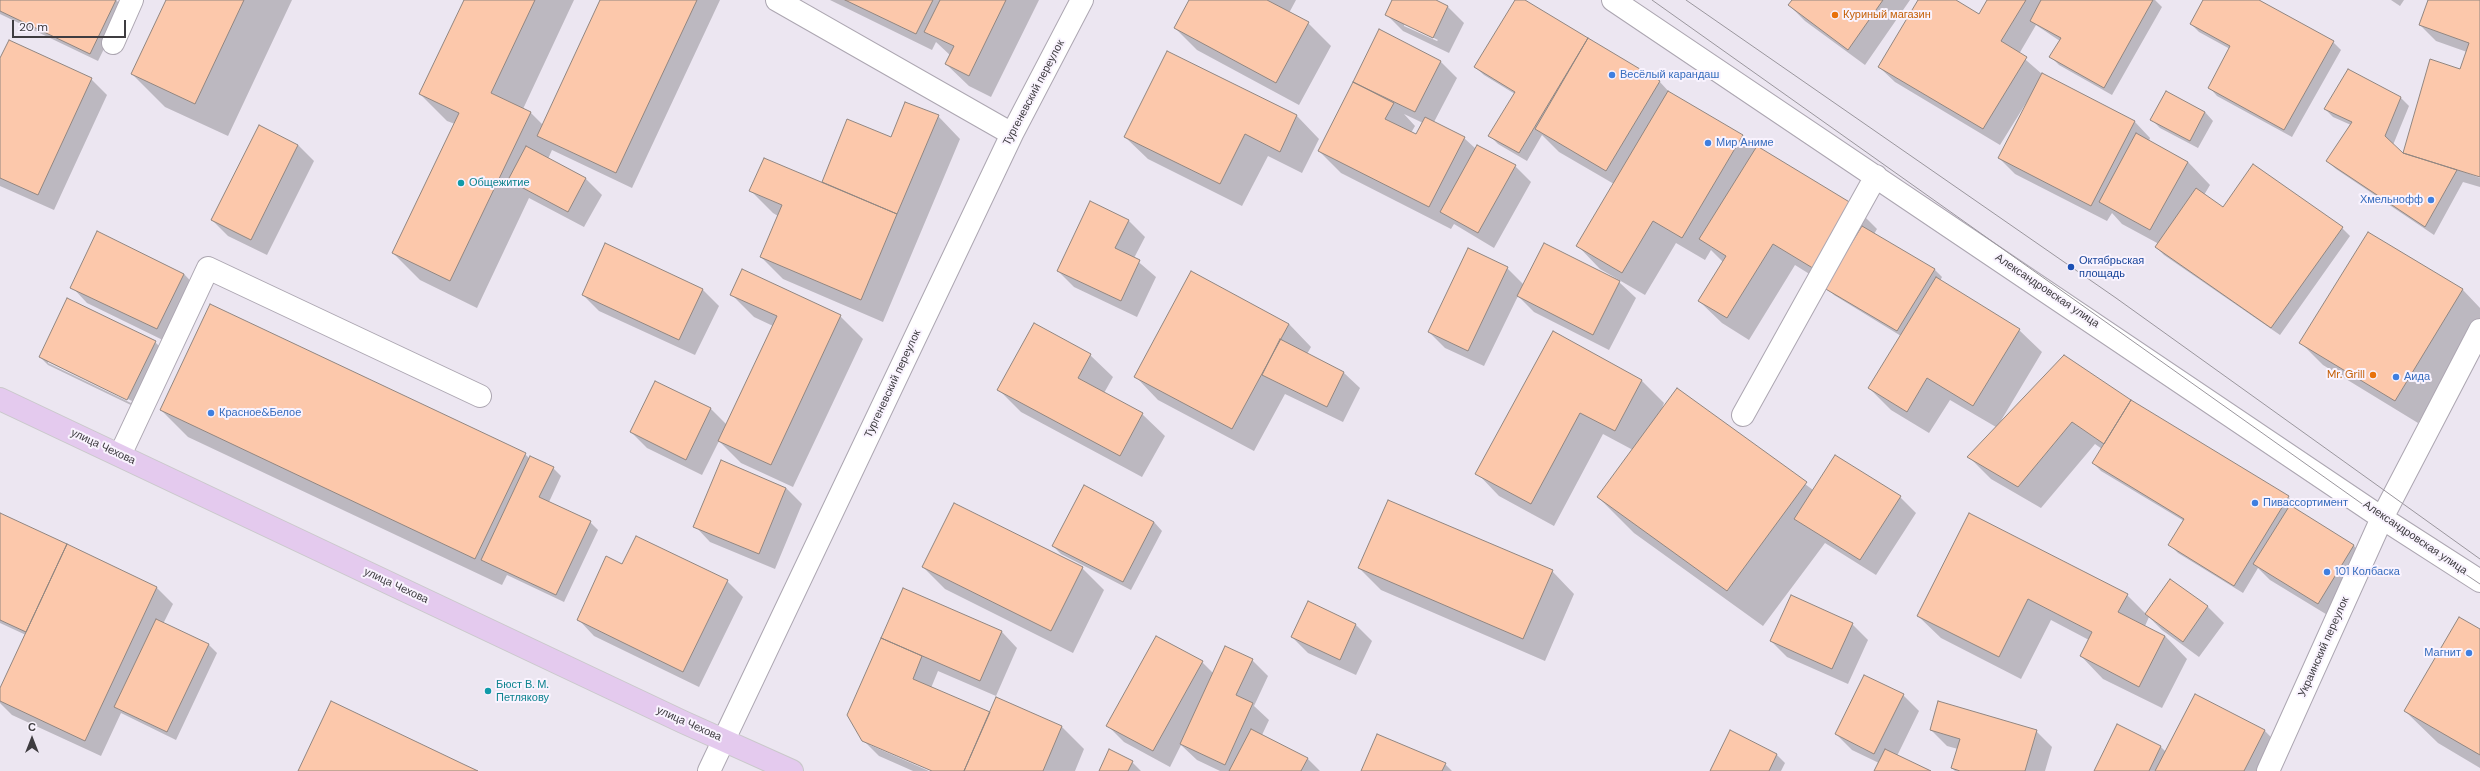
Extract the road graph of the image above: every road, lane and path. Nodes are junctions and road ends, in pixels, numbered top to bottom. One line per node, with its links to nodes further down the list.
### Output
1 (132, 0): 5 (street)
2 (777, 0): 6 (street)
3 (1082, 0): 6 (street, Тургеневский переулок)
4 (1614, 0): 7 (street, Александровская улица)
5 (113, 43)
6 (1012, 134): 15 (street, Тургеневский переулок)
7 (1876, 176): 11 (street); 13 (street, Александровская улица)
8 (2480, 330): 13 (street, Украинский переулок)
9 (480, 396): 12 (street)
10 (0, 399): 12 (main road, улица Чехова)
11 (1743, 415)
12 (120, 455): 15 (main road, улица Чехова)
13 (2382, 518): 14 (street, Александровская улица); 18 (street, Украинский переулок)
14 (2480, 581)
15 (724, 739): 16 (street, Тургеневский переулок); 17 (main road, улица Чехова)
16 (709, 771)
17 (792, 771)
18 (2268, 771)

